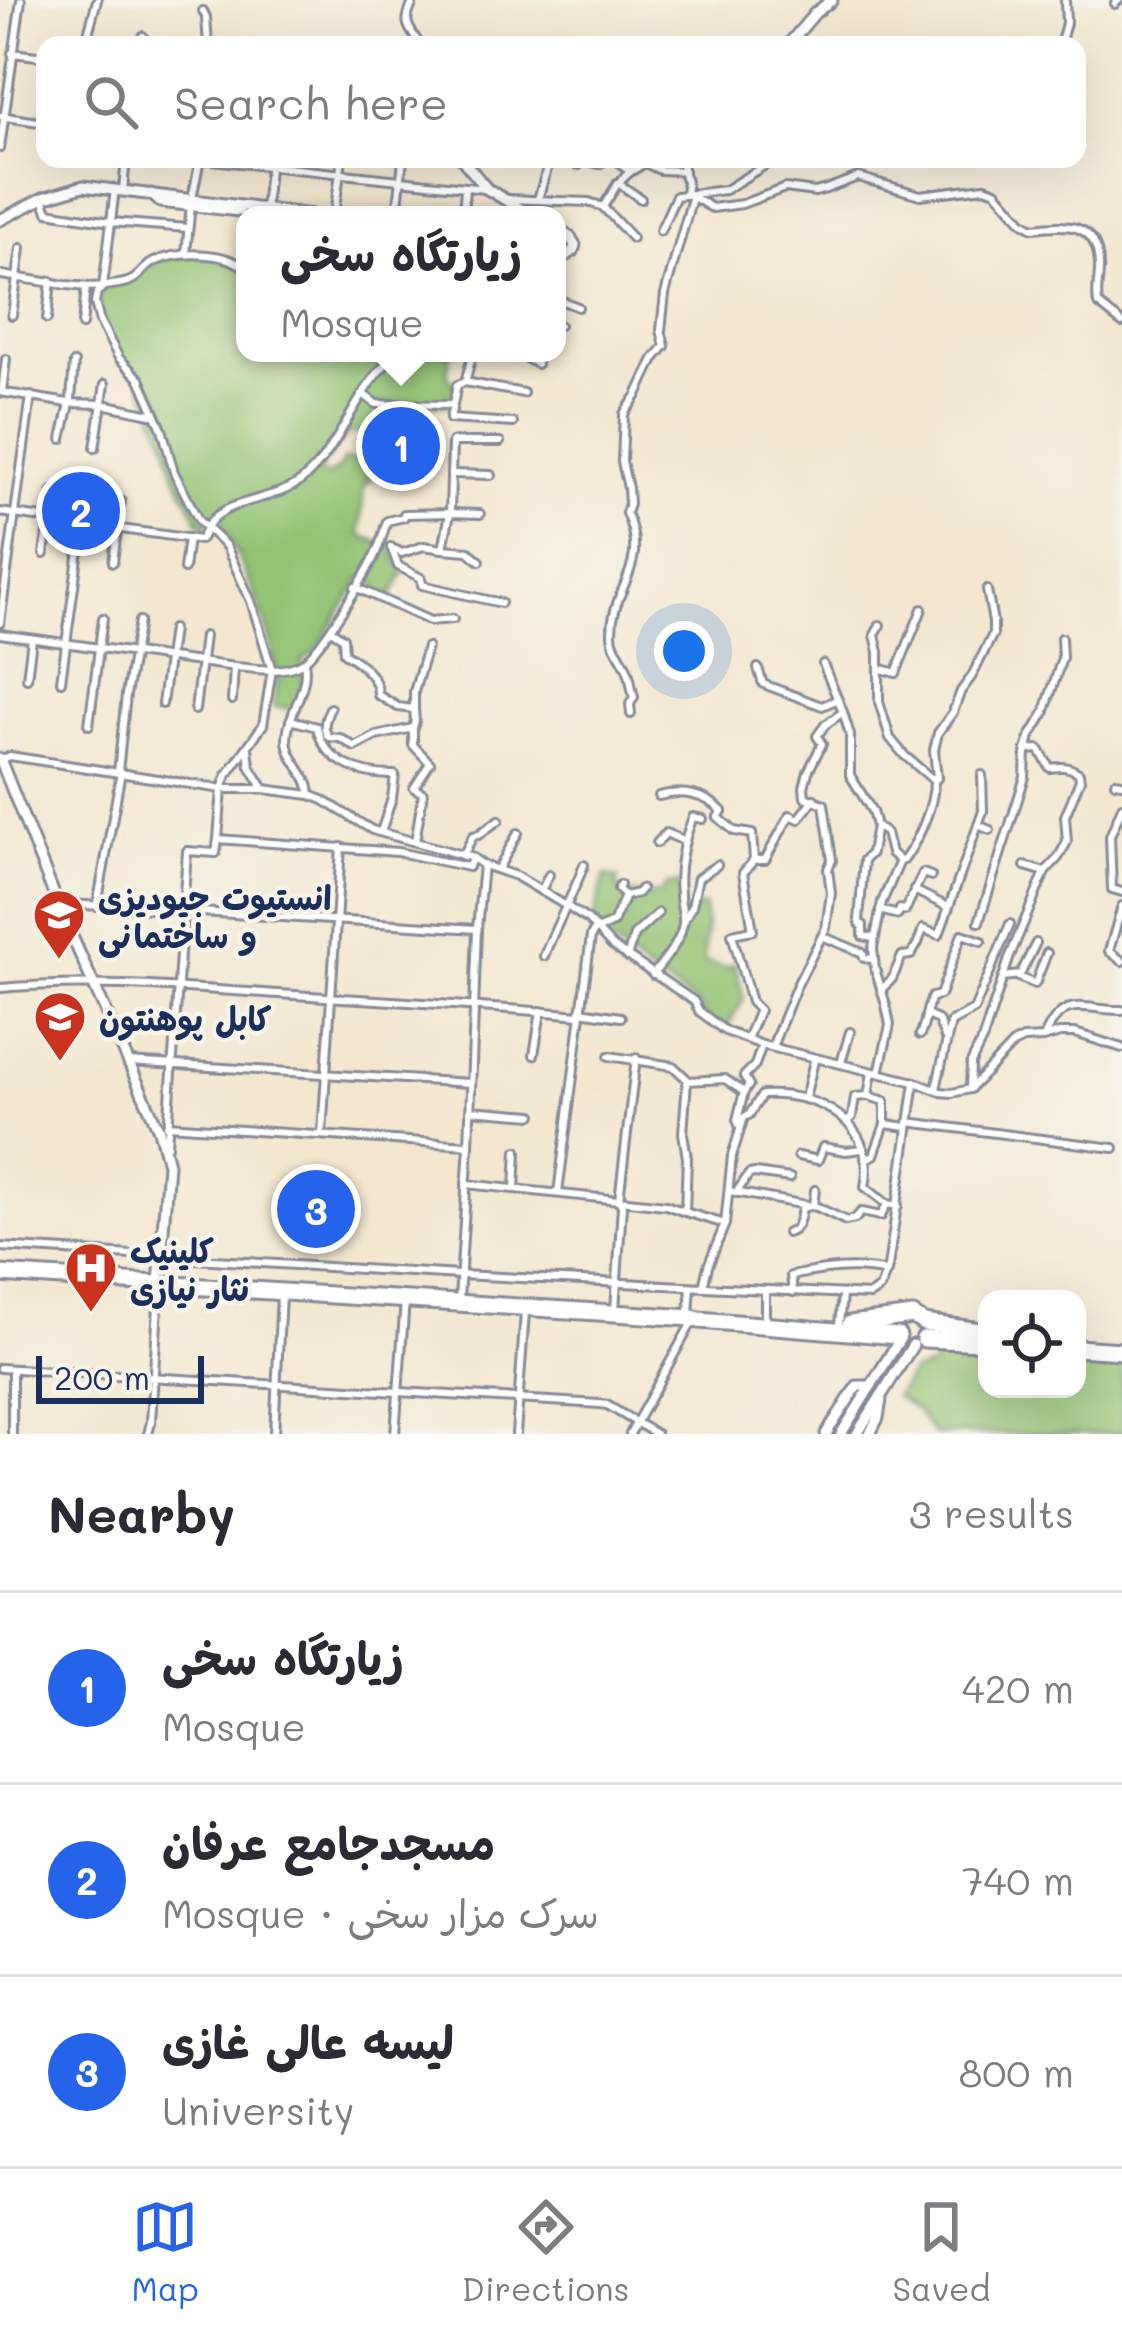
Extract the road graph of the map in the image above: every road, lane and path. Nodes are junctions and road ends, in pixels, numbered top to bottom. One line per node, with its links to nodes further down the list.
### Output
1 (21, 0): 12 (street)
2 (97, 0): 7 (street)
3 (414, 0): 9 (street)
4 (832, 0): 10 (street)
5 (1065, 0): 11 (street)
6 (203, 10): 8 (street)
7 (88, 36)
8 (207, 36)
9 (414, 36)
10 (795, 36)
11 (1062, 36)
12 (12, 53): 13 (street); 14 (street)
13 (36, 56)
14 (3, 116): 15 (street); 16 (street)
15 (36, 122)
16 (0, 148)
17 (124, 168): 37 (street)
18 (199, 168): 43 (street)
19 (270, 168): 44 (street)
20 (297, 168): 32 (street)
21 (341, 168): 32 (street)
22 (402, 168): 33 (street)
23 (470, 168): 36 (street)
24 (548, 168): 41 (street)
25 (626, 168): 31 (street)
26 (637, 168): 31 (street)
27 (656, 168): 30 (street)
28 (683, 168): 30 (street)
29 (760, 168): 38 (street)
30 (684, 171): 38 (street)
31 (630, 172): 34 (street)
32 (340, 176): 33 (street); 45 (street)
33 (400, 179): 35 (street); 46 (street)
34 (618, 184): 42 (street); 49 (street)
35 (465, 188): 36 (street); 47 (street)
36 (488, 189): 40 (street)
37 (119, 190): 39 (street); 43 (street); 52 (street)
38 (689, 196): 54 (street); 68 (street); 147 (street)
39 (43, 198): 51 (street); 52 (street)
40 (502, 199): 41 (street); 48 (street)
41 (538, 199): 49 (street)
42 (641, 199)
43 (192, 202): 50 (street); 53 (street)
44 (266, 206)
45 (335, 206)
46 (398, 206)
47 (464, 206)
48 (515, 206)
49 (603, 207): 55 (street)
50 (236, 209)
51 (0, 220)
52 (111, 222): 53 (street); 63 (street)
53 (188, 228): 57 (street)
54 (660, 231)
55 (632, 238)
56 (21, 248): 60 (street)
57 (186, 254): 58 (street); 63 (street)
58 (236, 264)
59 (0, 274): 60 (street)
60 (17, 277): 61 (street); 66 (street)
61 (51, 281): 62 (street); 67 (street)
62 (86, 287): 63 (street); 69 (street)
63 (103, 287): 85 (street)
64 (566, 303): 65 (street)
65 (578, 308)
66 (12, 315)
67 (47, 319)
68 (1122, 323)
69 (82, 325)
70 (6, 359): 78 (street)
71 (389, 362): 80 (street)
72 (471, 362): 76 (street)
73 (534, 362): 75 (street)
74 (74, 364): 82 (street)
75 (538, 364)
76 (465, 382): 79 (street); 84 (street)
77 (105, 384): 83 (street)
78 (1, 393): 81 (street)
79 (523, 393)
80 (362, 394): 84 (street); 101 (street)
81 (32, 397): 82 (street); 97 (street)
82 (68, 403): 83 (street); 87 (street)
83 (102, 404): 85 (street); 89 (street)
84 (452, 404): 86 (street)
85 (157, 415): 101 (street)
86 (513, 424)
87 (62, 439)
88 (500, 442): 90 (street)
89 (95, 448)
90 (451, 474): 91 (street); 96 (street)
91 (491, 475)
92 (53, 490): 99 (street)
93 (87, 491): 100 (street)
94 (121, 501): 102 (street)
95 (0, 512): 97 (street)
96 (449, 513): 98 (street); 104 (street); 106 (street)
97 (17, 514): 99 (street); 118 (street)
98 (480, 514)
99 (49, 519): 100 (street); 107 (street)
100 (82, 524): 102 (street); 126 (street)
101 (206, 527): 103 (street); 137 (street)
102 (119, 529): 103 (street); 109 (street)
103 (188, 538): 110 (street)
104 (380, 544): 105 (street); 111 (street)
105 (391, 548): 106 (street); 113 (street)
106 (443, 549): 108 (street)
107 (44, 554)
108 (480, 561)
109 (113, 562)
110 (184, 569)
111 (355, 587): 116 (street); 121 (street)
112 (987, 590): 156 (street)
113 (501, 603)
114 (922, 610): 136 (street)
115 (103, 618): 128 (street)
116 (453, 619)
117 (139, 621): 129 (street)
118 (0, 623)
119 (880, 625): 136 (street)
120 (172, 629): 130 (street)
121 (331, 629): 132 (street); 144 (street)
122 (0, 634): 125 (street)
123 (204, 636): 131 (street)
124 (1061, 638): 152 (street)
125 (32, 639): 126 (street); 138 (street)
126 (67, 644): 128 (street); 139 (street)
127 (427, 647): 144 (street)
128 (99, 648): 129 (street); 149 (street)
129 (134, 652): 130 (street); 154 (street)
130 (167, 657): 131 (street); 142 (street)
131 (201, 662): 134 (street); 145 (street)
132 (304, 662): 137 (street); 148 (street)
133 (823, 664): 141 (street)
134 (235, 667): 137 (street); 140 (street)
135 (758, 668): 141 (street)
136 (878, 668): 156 (street)
137 (272, 670): 151 (street)
138 (28, 679)
139 (62, 681)
140 (232, 700)
141 (836, 700): 146 (street)
142 (162, 704)
143 (330, 708): 150 (street)
144 (414, 709): 150 (street)
145 (195, 710)
146 (843, 712): 161 (street); 166 (street)
147 (631, 713)
148 (290, 720): 159 (street); 168 (street)
149 (89, 725)
150 (412, 728): 172 (street)
151 (248, 744): 157 (street); 158 (street)
152 (1026, 750): 184 (street); 203 (street)
153 (0, 759): 154 (street); 198 (street)
154 (120, 772): 157 (street); 193 (street)
155 (982, 775): 165 (street)
156 (937, 778): 178 (street)
157 (223, 789): 158 (street); 170 (street)
158 (264, 789): 159 (street)
159 (310, 795): 168 (street)
160 (659, 796): 177 (street)
161 (814, 799): 177 (street); 207 (street)
162 (1122, 807): 191 (street)
163 (703, 819): 171 (street)
164 (499, 820): 175 (street)
165 (979, 825): 167 (street); 196 (street)
166 (876, 826): 178 (street); 208 (street)
167 (990, 830)
168 (381, 832): 172 (street)
169 (518, 833): 183 (street)
170 (218, 839): 174 (street); 199 (street)
171 (684, 841): 173 (street); 201 (street)
172 (415, 842): 175 (street)
173 (657, 843)
174 (341, 847): 176 (street); 202 (street)
175 (463, 856): 176 (street)
176 (473, 858): 179 (street)
177 (754, 860): 233 (street)
178 (900, 861): 197 (street)
179 (483, 865): 183 (street); 205 (street)
180 (717, 865): 201 (street)
181 (584, 866): 195 (street)
182 (1025, 866): 184 (street)
183 (498, 869): 190 (street)
184 (1046, 872): 217 (street)
185 (549, 875): 190 (street)
186 (931, 876): 189 (street)
187 (620, 885): 192 (street)
188 (641, 889): 192 (street)
189 (914, 890): 196 (street); 197 (street)
190 (542, 891): 195 (street)
191 (1122, 892)
192 (625, 896): 206 (street)
193 (97, 906): 198 (street); 199 (street)
194 (1122, 906): 215 (street)
195 (568, 907): 206 (street); 212 (street)
196 (948, 907): 222 (street)
197 (880, 910): 208 (street)
198 (61, 912): 219 (street)
199 (183, 913): 202 (street); 220 (street)
200 (658, 914): 213 (street)
201 (684, 920): 216 (street)
202 (335, 922): 205 (street); 223 (street)
203 (979, 922)
204 (1010, 924): 234 (street)
205 (477, 929): 224 (street)
206 (596, 930): 213 (street); 227 (street)
207 (824, 937): 214 (street); 235 (street)
208 (875, 938): 214 (street)
209 (982, 941): 228 (street)
210 (1036, 943): 218 (street)
211 (1047, 953): 218 (street)
212 (544, 956)
213 (627, 957): 216 (street)
214 (873, 958): 222 (street)
215 (1122, 961)
216 (653, 974): 233 (street)
217 (1003, 976): 218 (street); 250 (street)
218 (1018, 977)
219 (93, 986): 220 (street); 221 (street); 241 (street)
220 (178, 987): 223 (street); 242 (street)
221 (0, 988)
222 (881, 990): 245 (street)
223 (331, 998): 224 (street); 244 (street)
224 (474, 1005): 226 (street); 248 (street)
225 (1122, 1010): 232 (street)
226 (541, 1011): 227 (street); 237 (street)
227 (579, 1013): 229 (street); 274 (street)
228 (926, 1015): 231 (street); 234 (street)
229 (622, 1017)
230 (850, 1032): 243 (street)
231 (920, 1034)
232 (1043, 1038): 236 (street); 250 (street)
233 (747, 1039): 235 (street)
234 (946, 1041): 249 (street)
235 (767, 1046): 240 (street); 251 (street)
236 (1122, 1048)
237 (534, 1055)
238 (609, 1056): 239 (street)
239 (636, 1058): 246 (street); 276 (street)
240 (815, 1059): 243 (street); 253 (street)
241 (128, 1062): 242 (street); 256 (street)
242 (172, 1063): 244 (street); 260 (street)
243 (841, 1064): 245 (street)
244 (325, 1073): 248 (street); 262 (street)
245 (876, 1073): 247 (street); 252 (street)
246 (688, 1080): 251 (street); 280 (street)
247 (915, 1082): 249 (street); 259 (street)
248 (470, 1083): 254 (street)
249 (936, 1089): 250 (street)
250 (970, 1089)
251 (744, 1093): 261 (street)
252 (868, 1096): 257 (street); 258 (street)
253 (806, 1098): 257 (street); 261 (street)
254 (470, 1110): 255 (street); 263 (street)
255 (533, 1115)
256 (154, 1118): 260 (street); 267 (street)
257 (847, 1122): 265 (street)
258 (885, 1124): 259 (street); 269 (street)
259 (907, 1125): 264 (street); 278 (street)
260 (168, 1126): 262 (street); 267 (street)
261 (740, 1127): 275 (street)
262 (322, 1134): 263 (street)
263 (470, 1145): 271 (street)
264 (1114, 1148)
265 (863, 1149): 268 (street); 269 (street)
266 (517, 1150): 272 (street)
267 (166, 1156): 284 (street)
268 (798, 1156)
269 (865, 1160): 277 (street)
270 (790, 1178): 275 (street)
271 (466, 1184): 272 (street); 287 (street)
272 (515, 1188): 274 (street)
273 (815, 1190): 279 (street)
274 (558, 1192): 276 (street)
275 (732, 1192): 279 (street); 281 (street)
276 (619, 1200): 280 (street); 288 (street)
277 (887, 1204): 278 (street); 279 (street)
278 (898, 1206): 285 (street)
279 (806, 1207): 282 (street)
280 (685, 1212): 281 (street)
281 (725, 1224): 291 (street)
282 (787, 1233)
283 (0, 1247): 284 (street)
284 (161, 1257): 287 (street); 289 (street)
285 (886, 1272): 294 (street); 295 (street)
286 (0, 1274): 289 (highway)
287 (460, 1275): 288 (street); 297 (street)
288 (617, 1282): 290 (street); 299 (street)
289 (159, 1284): 292 (highway); 310 (street)
290 (691, 1287): 291 (street); 300 (street)
291 (704, 1287): 293 (street)
292 (281, 1291): 296 (highway); 311 (street)
293 (765, 1291): 294 (street); 301 (street)
294 (793, 1292): 295 (street)
295 (842, 1296): 302 (street)
296 (405, 1298): 297 (highway); 313 (street)
297 (458, 1304): 298 (highway)
298 (526, 1309): 299 (highway); 315 (street)
299 (615, 1314): 300 (highway)
300 (695, 1318): 301 (highway); 304 (highway); 316 (street)
301 (765, 1319): 302 (highway)
302 (839, 1324): 304 (highway)
303 (978, 1332): 304 (highway)
304 (912, 1336): 305 (highway); 312 (street); 314 (street)
305 (978, 1341)
306 (1086, 1344): 307 (highway)
307 (1122, 1346)
308 (0, 1368): 309 (street)
309 (12, 1369): 310 (street); 317 (street)
310 (153, 1377): 311 (street); 318 (street)
311 (276, 1385): 313 (street); 319 (street)
312 (871, 1386): 324 (street); 325 (street)
313 (398, 1394): 315 (street); 320 (street)
314 (881, 1395): 326 (street); 327 (street)
315 (518, 1401): 316 (street); 321 (street)
316 (637, 1422): 322 (street); 323 (street)
317 (13, 1434)
318 (148, 1434)
319 (274, 1434)
320 (395, 1434)
321 (516, 1434)
322 (630, 1434)
323 (656, 1434)
324 (826, 1434)
325 (841, 1434)
326 (857, 1434)
327 (870, 1434)

